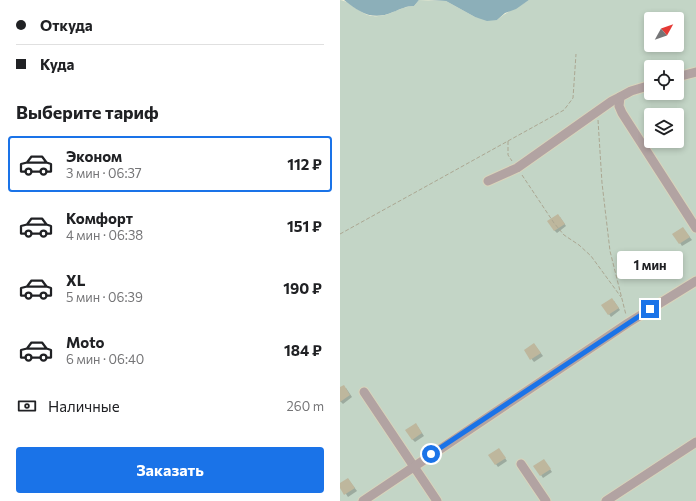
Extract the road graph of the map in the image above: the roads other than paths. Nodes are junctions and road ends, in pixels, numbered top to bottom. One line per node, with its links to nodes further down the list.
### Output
1 (696, 72): 2 (lane)
2 (684, 75)
3 (644, 87): 4 (lane)
4 (620, 97): 5 (lane); 6 (lane)
5 (488, 181)
6 (696, 228)
7 (696, 281): 11 (lane)
8 (364, 392): 11 (lane)
9 (696, 442): 15 (lane)
10 (521, 464): 14 (lane)
11 (414, 466): 12 (lane); 13 (lane)
12 (363, 501)
13 (437, 501)
14 (546, 501)
15 (606, 501)

